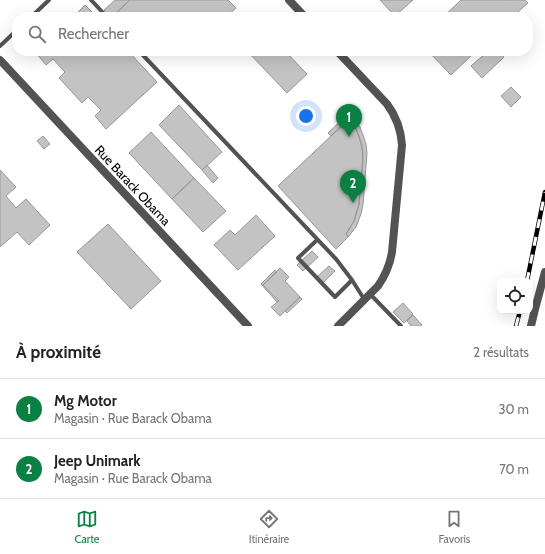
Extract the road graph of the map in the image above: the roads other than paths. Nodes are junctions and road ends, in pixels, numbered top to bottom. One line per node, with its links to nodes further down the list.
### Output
1 (49, 0): 4 (lane)
2 (91, 0): 5 (lane)
3 (289, 0): 6 (street)
4 (36, 12)
5 (102, 12)
6 (300, 12)
7 (12, 35): 8 (lane)
8 (0, 46)
9 (144, 56): 12 (lane)
10 (342, 56): 15 (street)
11 (0, 60): 16 (street, Rue Barack Obama)
12 (317, 240): 14 (lane); 14 (lane)
13 (545, 272): 19 (street)
14 (352, 280): 15 (lane)
15 (368, 297): 17 (street); 18 (lane)
16 (248, 326)
17 (338, 326)
18 (401, 326)
19 (531, 326)

